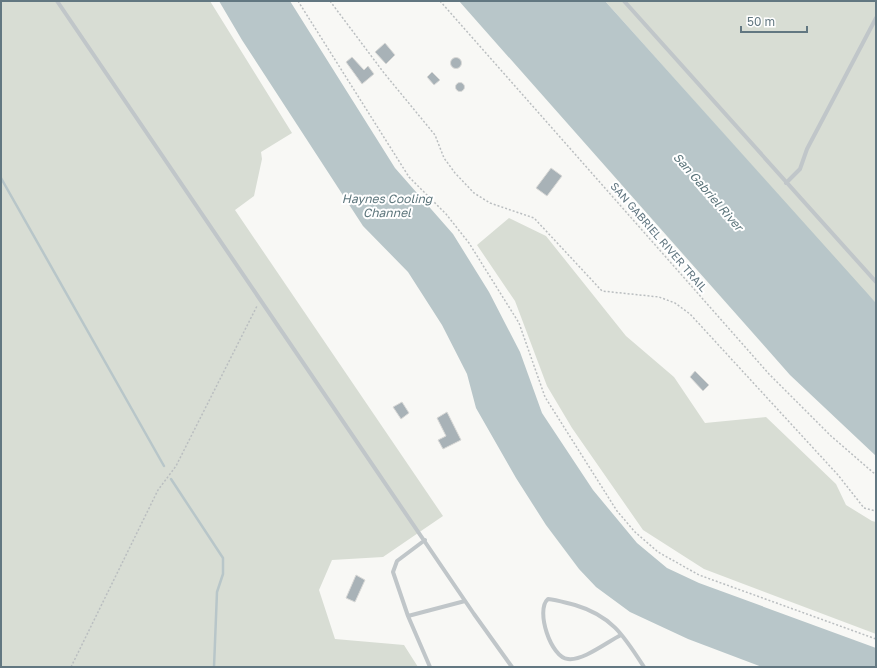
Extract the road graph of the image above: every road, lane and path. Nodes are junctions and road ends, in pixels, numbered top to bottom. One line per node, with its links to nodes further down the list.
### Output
1 (57, 1): 9 (lane)
2 (298, 1): 16 (path)
3 (330, 1): 11 (path)
4 (440, 1): 10 (path, SAN GABRIEL RIVER TRAIL)
5 (624, 1): 7 (lane)
6 (876, 18): 7 (lane)
7 (786, 183): 8 (lane)
8 (876, 282)
9 (261, 299): 12 (lane); 17 (path)
10 (876, 475)
11 (876, 511)
12 (425, 540): 13 (lane); 14 (lane)
13 (465, 601): 14 (lane); 19 (lane)
14 (408, 616): 18 (lane)
15 (621, 634): 15 (lane); 20 (lane)
16 (876, 639)
17 (71, 667)
18 (430, 667)
19 (512, 667)
20 (644, 667)

